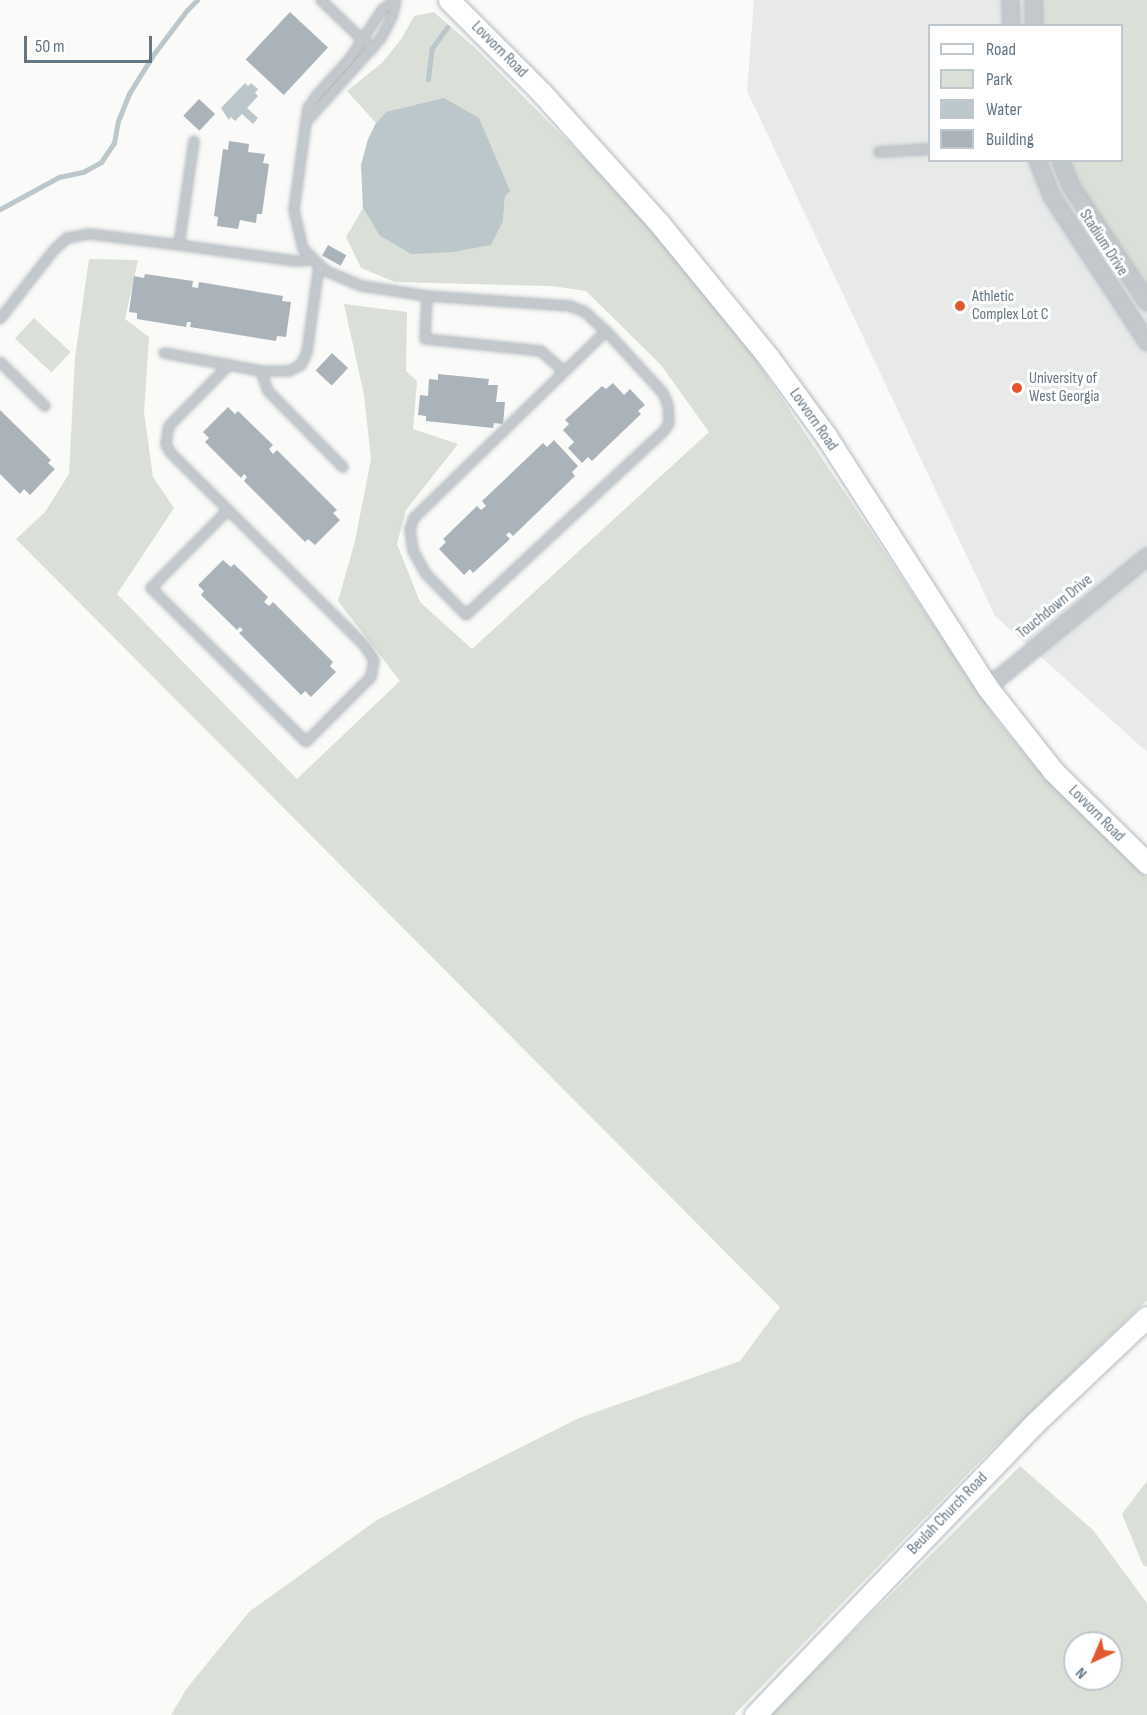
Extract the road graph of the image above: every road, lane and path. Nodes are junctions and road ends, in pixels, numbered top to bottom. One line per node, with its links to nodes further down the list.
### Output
1 (321, 0): 8 (lane)
2 (396, 0): 8 (lane); 9 (lane)
3 (449, 0): 32 (street, Lovvorn Road)
4 (1010, 0): 6 (street)
5 (1033, 0): 7 (street)
6 (1011, 24)
7 (1033, 24)
8 (362, 39): 9 (lane); 10 (lane)
9 (372, 49): 10 (lane)
10 (306, 123): 17 (lane)
11 (194, 141): 16 (lane)
12 (928, 149): 13 (lane)
13 (879, 152)
14 (1037, 162): 22 (street, Stadium Drive)
15 (1061, 162): 19 (street, Stadium Drive)
16 (179, 245): 17 (lane); 20 (lane)
17 (316, 263): 18 (lane); 26 (lane)
18 (427, 296): 21 (lane); 27 (lane)
19 (1147, 302)
20 (0, 319)
21 (606, 331): 27 (lane); 27 (lane)
22 (1147, 342)
23 (164, 352): 25 (lane)
24 (0, 362): 28 (lane)
25 (229, 365): 26 (lane); 30 (lane)
26 (261, 371): 29 (lane)
27 (563, 371)
28 (45, 406)
29 (343, 467)
30 (228, 510): 30 (lane)
31 (1147, 555): 32 (street, Touchdown Drive)
32 (987, 687): 33 (street, Lovvorn Road)
33 (1147, 863)
34 (1147, 1317): 35 (street, Beulah Church Road)
35 (755, 1715)

